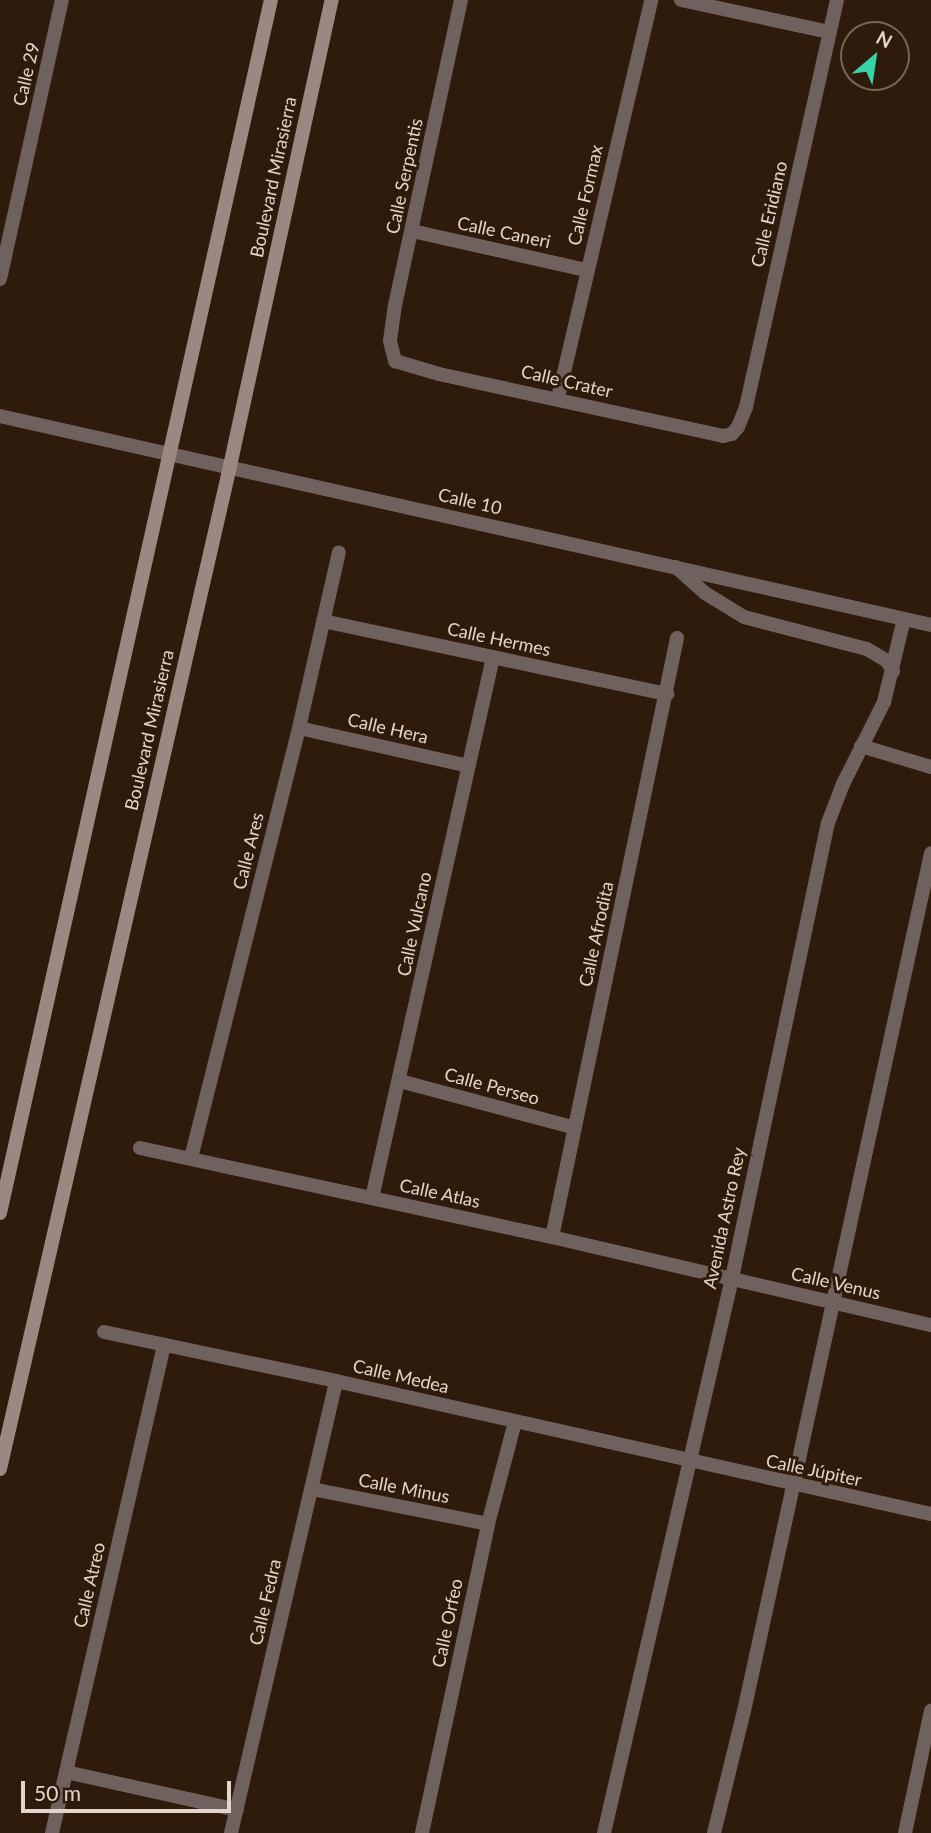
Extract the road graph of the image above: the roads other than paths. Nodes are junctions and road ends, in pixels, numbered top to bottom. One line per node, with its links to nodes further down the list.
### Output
1 (62, 0): 11 (street, Calle 29)
2 (271, 0): 16 (main road)
3 (332, 0): 17 (main road, Boulevard Mirasierra)
4 (461, 0): 9 (street, Calle Serpentis)
5 (651, 0): 10 (street, Calle Formax)
6 (681, 0): 8 (street)
7 (836, 0): 8 (street, Calle Eridiano)
8 (829, 32): 15 (street, Calle Eridiano)
9 (412, 231): 10 (street, Calle Caneri); 12 (street, Calle Serpentis)
10 (587, 270): 13 (street, Calle Formax)
11 (0, 279)
12 (395, 361): 13 (street, Calle Crater)
13 (558, 398): 15 (street, Calle Crater)
14 (0, 416): 16 (street, Calle 10)
15 (732, 434)
16 (170, 453): 17 (street, Calle 10); 37 (main road)
17 (230, 466): 19 (street, Calle 10); 47 (main road, Boulevard Mirasierra)
18 (339, 552): 21 (street, Calle Ares)
19 (675, 566): 20 (street, Calle 10); 25 (street)
20 (904, 618): 22 (street, Calle 10); 25 (street, Avenida Astro Rey)
21 (323, 621): 24 (street, Calle Hermes); 27 (street, Calle Ares)
22 (931, 625)
23 (677, 638): 26 (street, Calle Afrodita)
24 (493, 657): 26 (street, Calle Hermes); 29 (street, Calle Vulcano)
25 (894, 671): 28 (street, Avenida Astro Rey)
26 (667, 694): 33 (street, Calle Afrodita)
27 (299, 728): 29 (street, Calle Hera); 35 (street, Calle Ares)
28 (861, 746): 30 (street); 39 (street, Avenida Astro Rey)
29 (468, 766): 32 (street, Calle Vulcano)
30 (931, 767)
31 (931, 853): 40 (street)
32 (400, 1082): 33 (street, Calle Perseo); 36 (street, Calle Vulcano)
33 (575, 1128): 38 (street, Calle Afrodita)
34 (140, 1148): 35 (street, Calle Atlas)
35 (191, 1158): 36 (street, Calle Atlas)
36 (372, 1198): 38 (street, Calle Atlas)
37 (0, 1212)
38 (552, 1237): 39 (street, Calle Atlas)
39 (732, 1278): 40 (street, Calle Venus); 46 (street, Avenida Astro Rey)
40 (834, 1303): 41 (street, Calle Venus); 48 (street)
41 (931, 1325)
42 (104, 1332): 43 (street, Calle Medea)
43 (164, 1345): 44 (street, Calle Medea); 53 (street, Calle Atreo)
44 (336, 1381): 45 (street, Calle Medea); 49 (street, Calle Fedra)
45 (515, 1422): 46 (street, Calle Medea); 51 (street, Calle Orfeo)
46 (689, 1462): 48 (street, Calle Júpiter); 58 (street, Avenida Astro Rey)
47 (0, 1469)
48 (793, 1485): 50 (street, Calle Júpiter); 59 (street)
49 (312, 1489): 51 (street, Calle Minus); 54 (street, Calle Fedra)
50 (931, 1514)
51 (488, 1524): 57 (street, Calle Orfeo)
52 (931, 1711): 60 (street)
53 (66, 1772): 54 (street); 55 (street, Calle Atreo)
54 (237, 1810): 56 (street, Calle Fedra)
55 (52, 1833)
56 (231, 1833)
57 (422, 1833)
58 (604, 1833)
59 (714, 1833)
60 (905, 1833)

